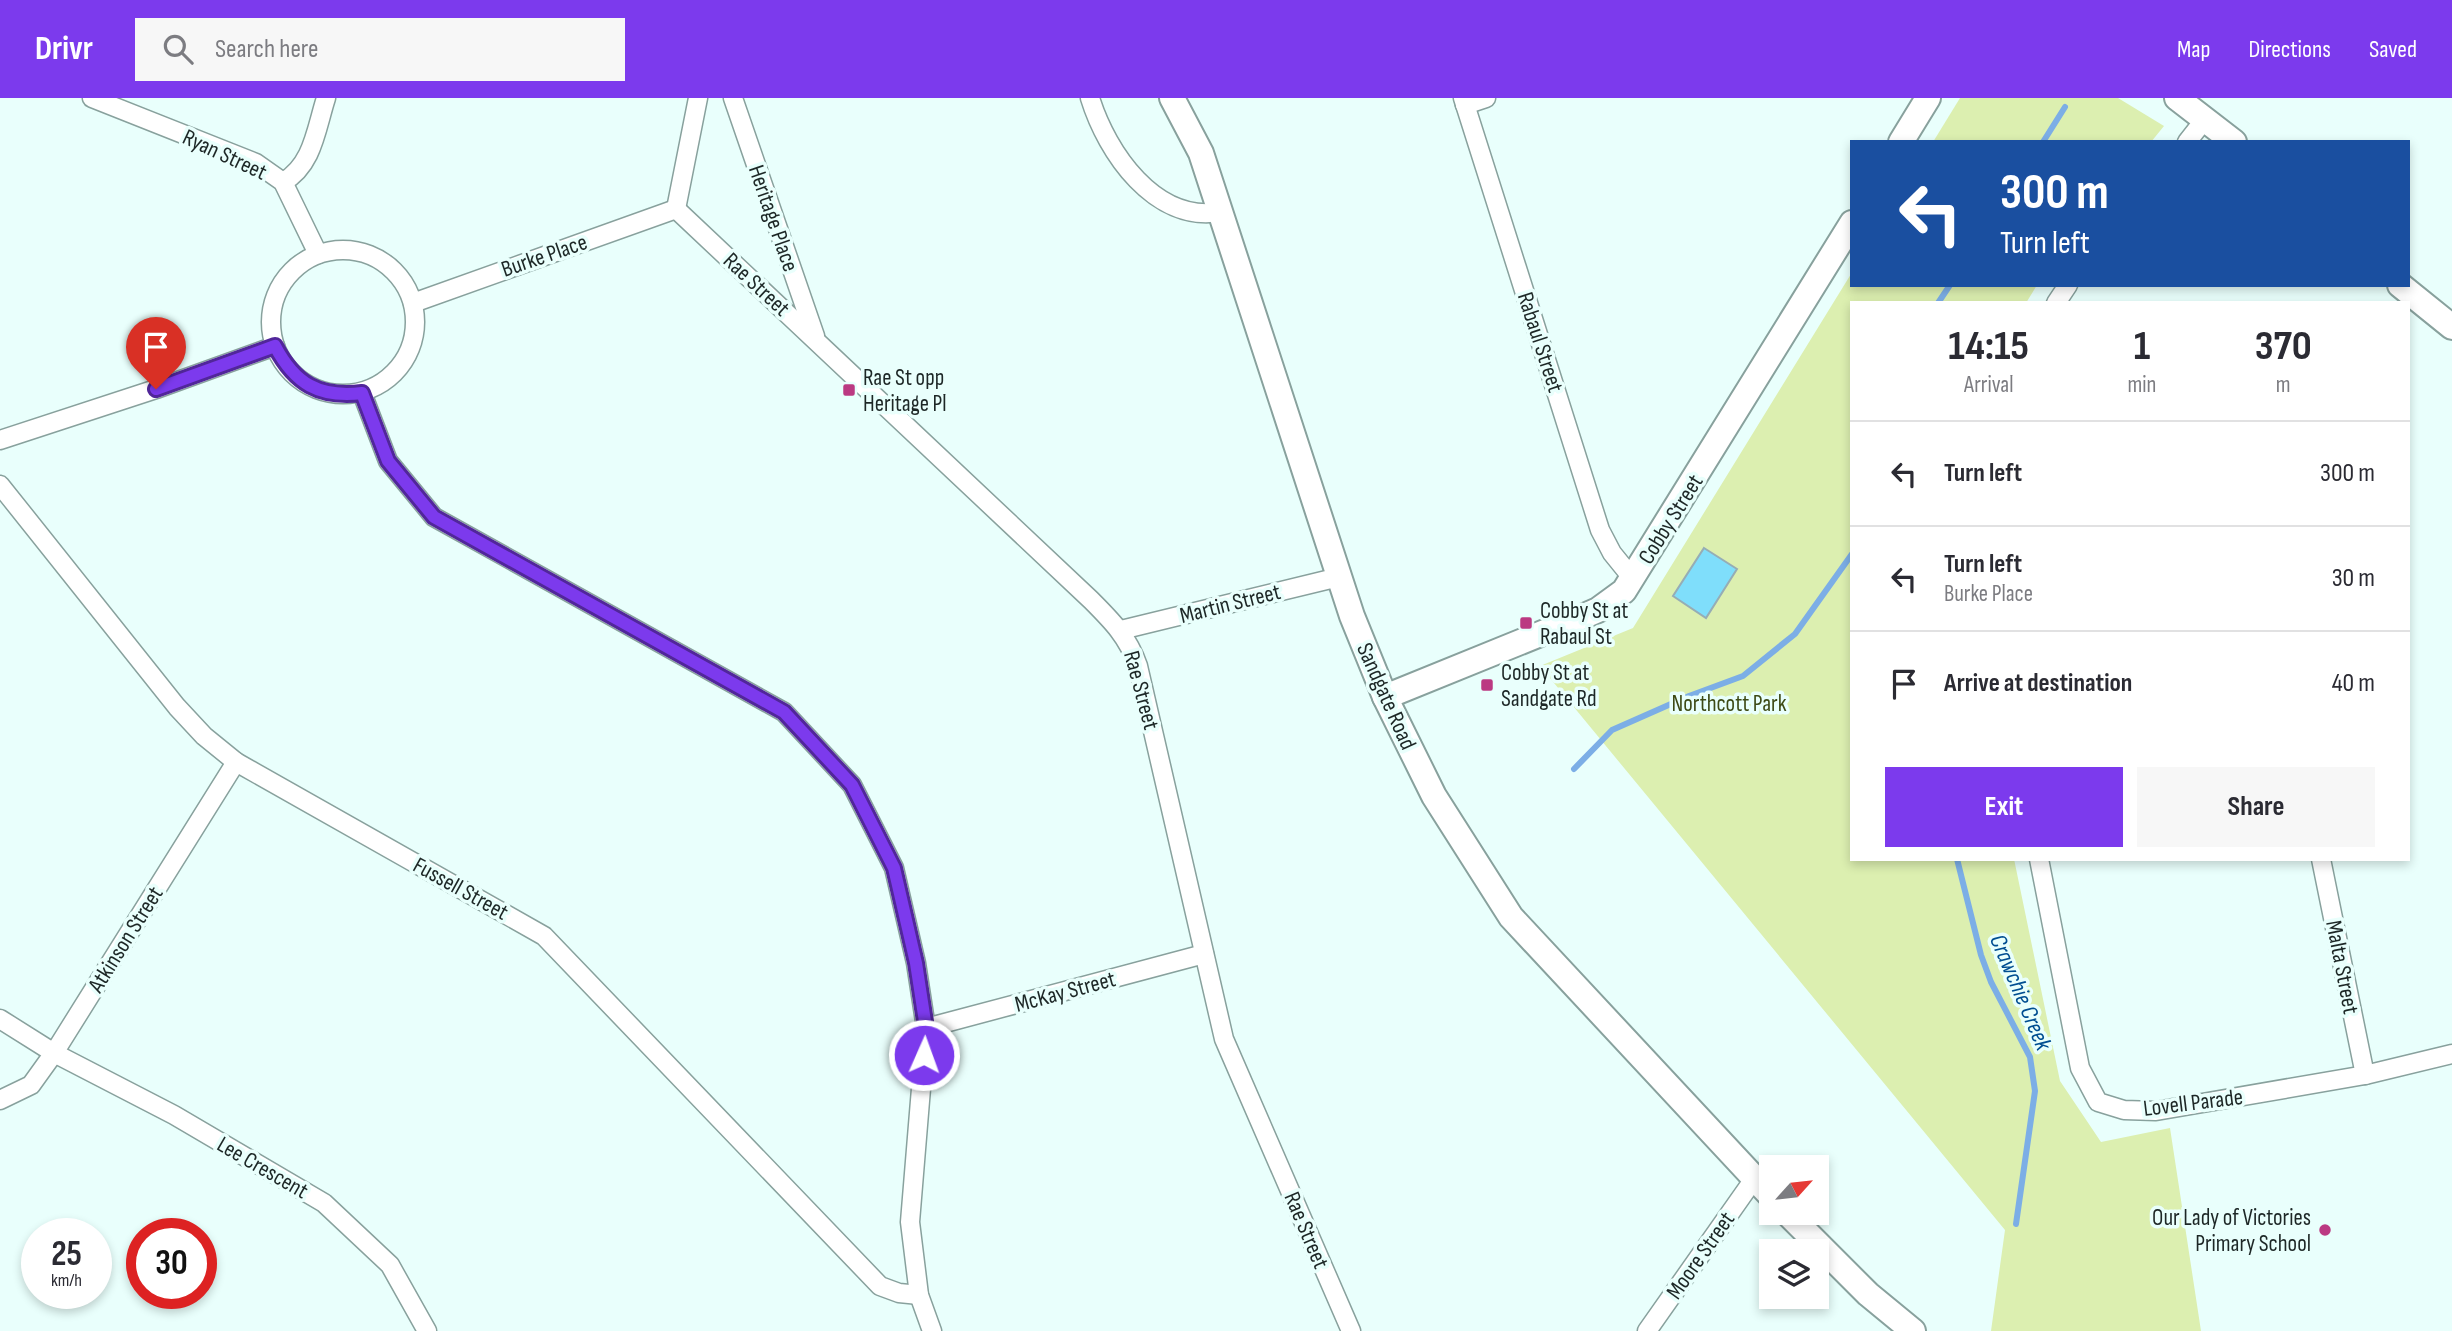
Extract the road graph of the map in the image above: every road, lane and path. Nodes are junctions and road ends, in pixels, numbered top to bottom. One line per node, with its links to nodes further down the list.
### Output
1 (92, 98): 15 (street, Ryan Street)
2 (326, 98): 15 (street)
3 (698, 98): 16 (street)
4 (733, 98): 23 (street, Heritage Place)
5 (1090, 98): 17 (street)
6 (1172, 98): 17 (main road, Sandgate Road)
7 (1486, 98): 10 (street)
8 (1928, 98): 12 (main road)
9 (2177, 98): 11 (main road)
10 (1464, 101): 29 (street, Rabaul Street)
11 (2206, 119): 13 (street); 14 (main road)
12 (1902, 140)
13 (2189, 140)
14 (2232, 140)
15 (284, 182): 19 (street, Ryan Street)
16 (676, 209): 21 (street, Burke Place); 23 (street, Rae Street)
17 (1220, 212): 28 (main road, Sandgate Road)
18 (1850, 226): 29 (main road, Cobby Street)
19 (318, 254): 21 (street); 24 (street)
20 (2409, 299): 22 (main road)
21 (413, 303): 25 (street)
22 (2452, 327)
23 (816, 338): 30 (street, Rae Street)
24 (275, 346): 25 (street); 26 (street)
25 (362, 393): 37 (street)
26 (0, 440)
27 (0, 485): 32 (street, Fussell Street)
28 (1339, 577): 30 (street, Martin Street); 31 (main road, Sandgate Road)
29 (1633, 579): 31 (main road, Cobby Street)
30 (1121, 630): 35 (street, Rae Street)
31 (1385, 696): 42 (main road, Sandgate Road)
32 (236, 762): 38 (street, Atkinson Street); 45 (street, Fussell Street)
33 (2039, 861): 40 (street, Lovell Parade)
34 (2321, 861): 40 (street, Malta Street)
35 (1204, 954): 37 (street, McKay Street); 48 (street, Rae Street)
36 (0, 1019): 38 (street, Lee Crescent)
37 (926, 1028): 45 (street)
38 (54, 1054): 41 (street, Atkinson Street); 46 (street, Lee Crescent)
39 (2452, 1054): 40 (street, Lovell Parade)
40 (2365, 1075)
41 (0, 1100)
42 (1754, 1179): 43 (main road, Sandgate Road); 49 (street, Moore Street)
43 (1759, 1184)
44 (1799, 1225): 50 (main road)
45 (919, 1295): 47 (street)
46 (427, 1331)
47 (932, 1331)
48 (1351, 1331)
49 (1647, 1331)
50 (1913, 1331)

